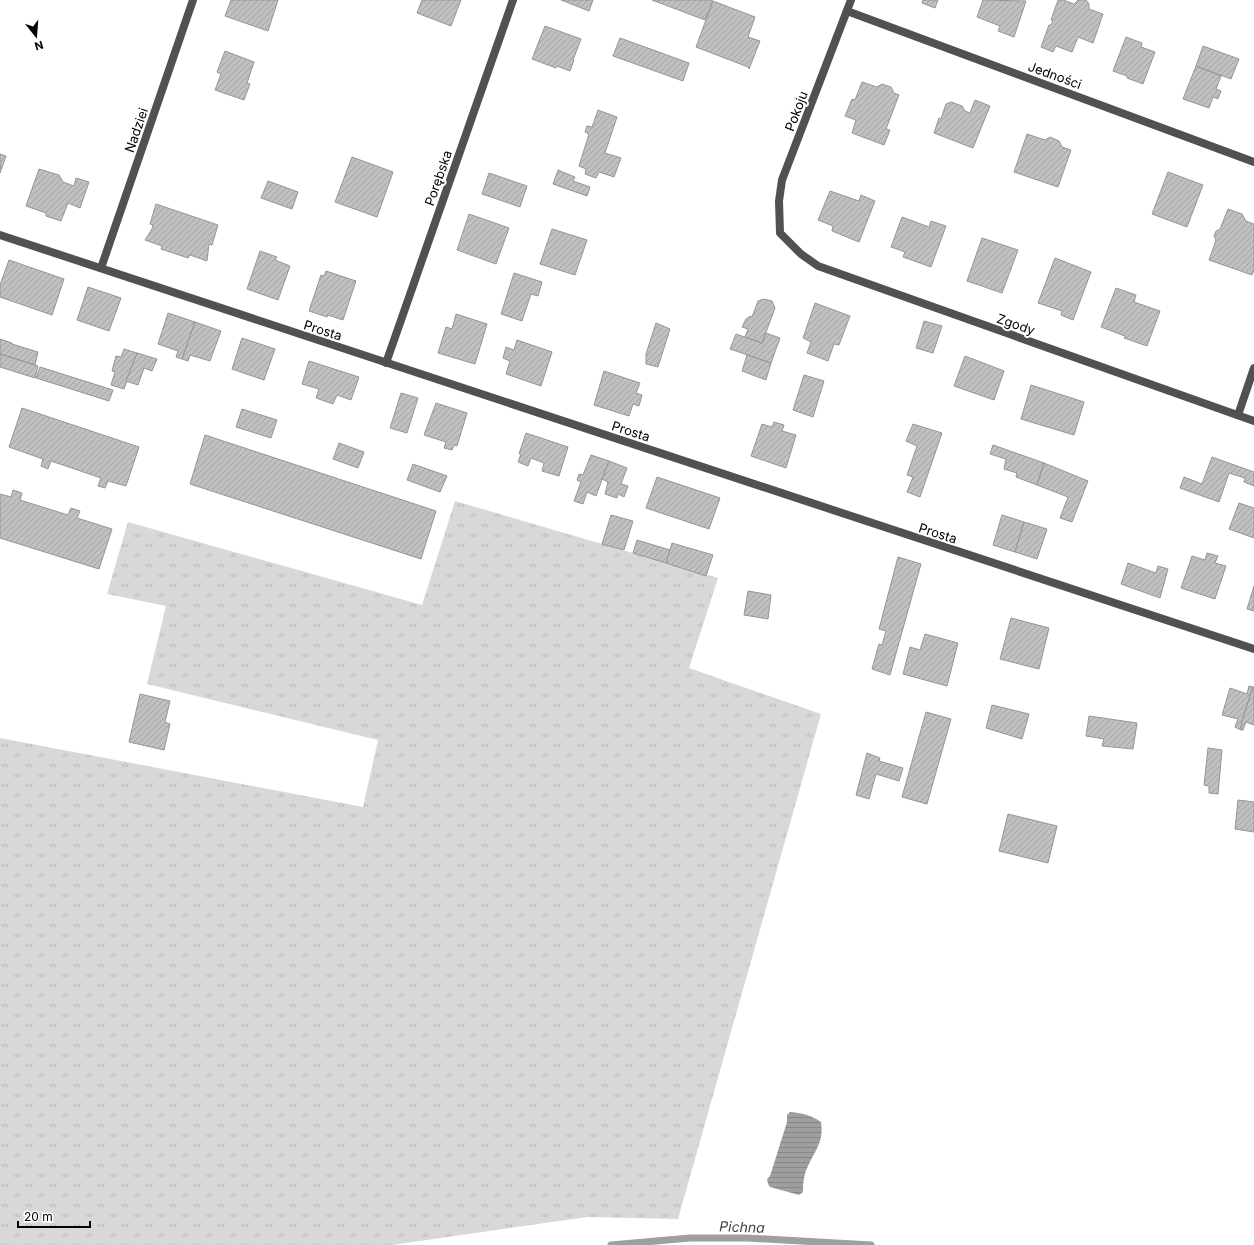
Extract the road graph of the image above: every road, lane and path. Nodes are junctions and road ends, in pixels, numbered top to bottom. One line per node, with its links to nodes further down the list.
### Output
1 (193, 0): 8 (street, Nadziei)
2 (512, 0): 9 (street, Porębska)
3 (850, 0): 4 (street, Pokoju)
4 (847, 11): 5 (street, Jedności); 6 (street, Pokoju)
5 (1254, 162)
6 (780, 233): 11 (street, Zgody)
7 (0, 235): 8 (street, Prosta)
8 (101, 268): 9 (street, Prosta)
9 (386, 363): 13 (street, Prosta)
10 (1254, 368): 11 (street)
11 (1238, 415): 12 (street, Zgody)
12 (1254, 420)
13 (1254, 649)

